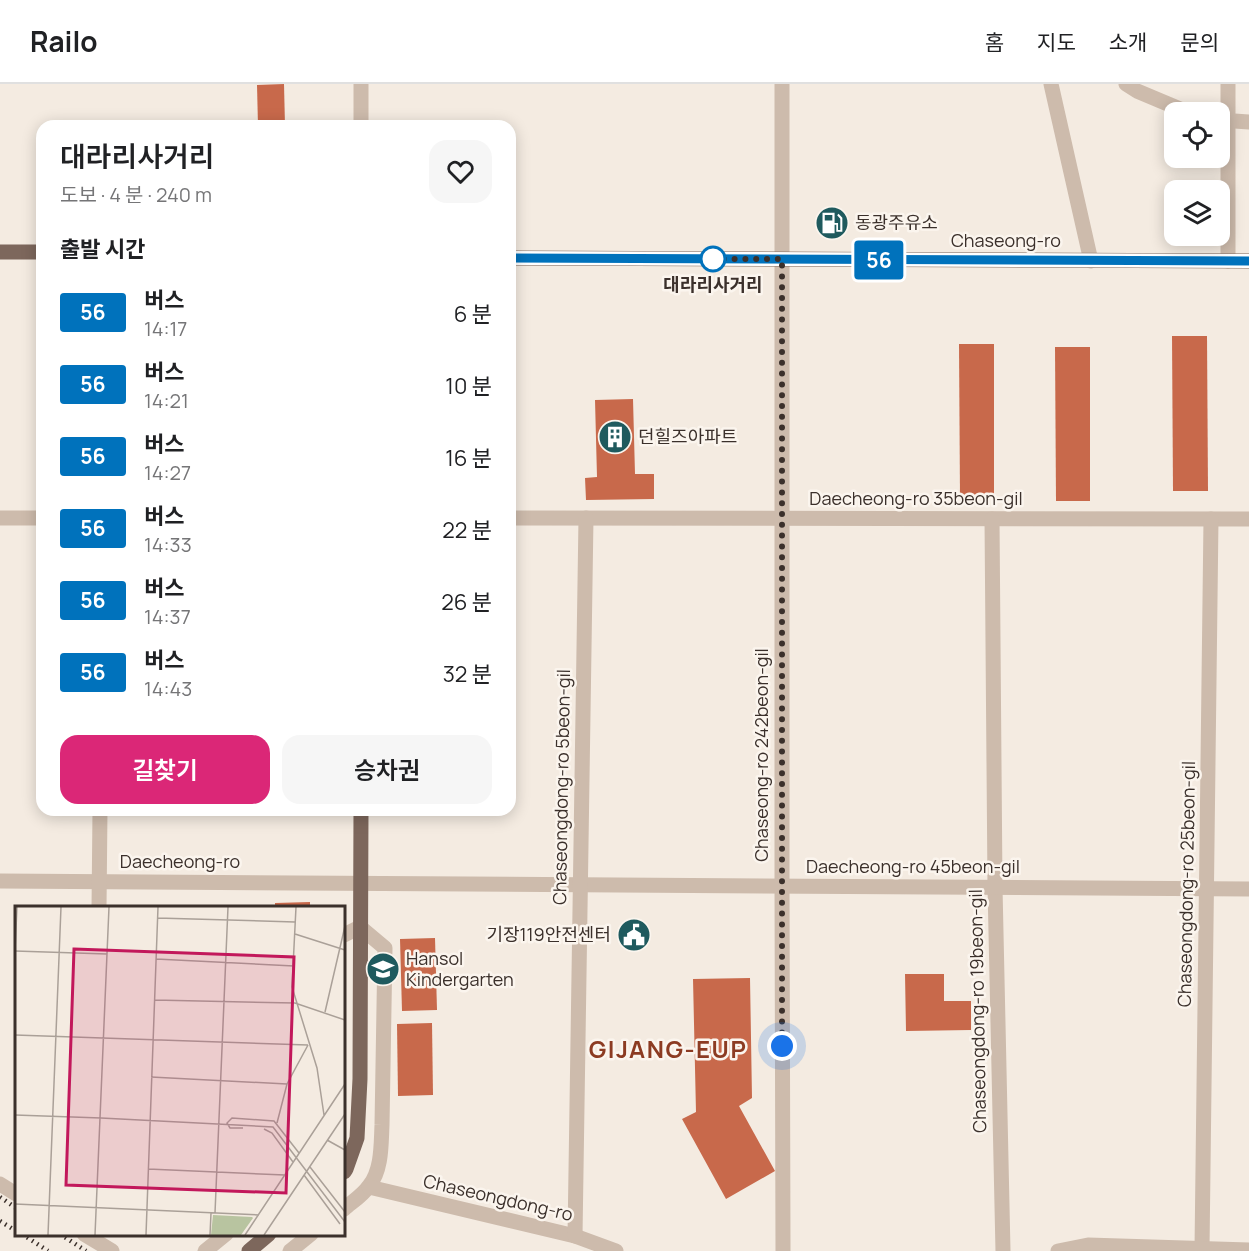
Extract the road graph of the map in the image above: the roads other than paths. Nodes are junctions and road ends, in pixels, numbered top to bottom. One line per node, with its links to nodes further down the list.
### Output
1 (361, 84): 8 (street)
2 (782, 84): 15 (street, Chaseong-ro 242beon-gil)
3 (1051, 84): 16 (street)
4 (1126, 84): 6 (street)
5 (1228, 84): 7 (street)
6 (1164, 102)
7 (1226, 102)
8 (361, 120)
9 (1230, 121): 10 (street)
10 (1249, 122)
11 (1225, 168): 17 (street)
12 (0, 252): 13 (main road)
13 (36, 252)
14 (516, 258): 15 (main road, Chaseong-ro)
15 (782, 259): 16 (main road, Chaseong-ro); 23 (street, Chaseong-ro 242beon-gil)
16 (1091, 261): 17 (main road, Chaseong-ro)
17 (1228, 261): 18 (main road, Chaseong-ro)
18 (1249, 261)
19 (0, 518): 20 (street)
20 (36, 518)
21 (516, 518): 22 (street, Daecheong-ro 35beon-gil)
22 (586, 518): 23 (street, Daecheong-ro 35beon-gil); 32 (street, Chaseongdong-ro 5beon-gil)
23 (782, 519): 24 (street, Daecheong-ro 35beon-gil); 33 (street, Chaseong-ro 242beon-gil)
24 (992, 519): 25 (street, Daecheong-ro 35beon-gil); 34 (street, Chaseongdong-ro 19beon-gil)
25 (1211, 519): 26 (street, Daecheong-ro 35beon-gil); 35 (street, Chaseongdong-ro 25beon-gil)
26 (1249, 519)
27 (100, 816): 30 (street)
28 (361, 816): 31 (main road)
29 (0, 881): 30 (street, Daecheong-ro)
30 (100, 881): 31 (street, Daecheong-ro); 37 (street)
31 (361, 882): 32 (street, Daecheong-ro 45beon-gil); 38 (main road)
32 (580, 884): 33 (street, Daecheong-ro 45beon-gil); 49 (street, Chaseongdong-ro 5beon-gil)
33 (782, 886): 34 (street, Daecheong-ro 45beon-gil); 57 (street, Chaseong-ro 242beon-gil)
34 (995, 887): 35 (street, Daecheong-ro 45beon-gil); 58 (street, Chaseongdong-ro 19beon-gil)
35 (1207, 888): 36 (street, Daecheong-ro 45beon-gil); 50 (street, Chaseongdong-ro 25beon-gil)
36 (1249, 889)
37 (99, 906)
38 (360, 927): 39 (street); 40 (main road); 42 (street)
39 (345, 934)
40 (345, 1170)
41 (0, 1184): 43 (street)
42 (369, 1187): 44 (street); 49 (street, Chaseongdong-ro)
43 (15, 1193)
44 (345, 1208)
45 (90, 1236): 52 (street)
46 (224, 1236): 53 (street)
47 (267, 1236): 54 (main road)
48 (309, 1236): 55 (street)
49 (575, 1236): 56 (street, Chaseongdong-ro)
50 (1202, 1249): 51 (street); 59 (street)
51 (1249, 1250)
52 (112, 1251)
53 (205, 1251)
54 (249, 1251)
55 (290, 1251)
56 (616, 1251)
57 (783, 1251)
58 (1003, 1251)
59 (1058, 1251)

